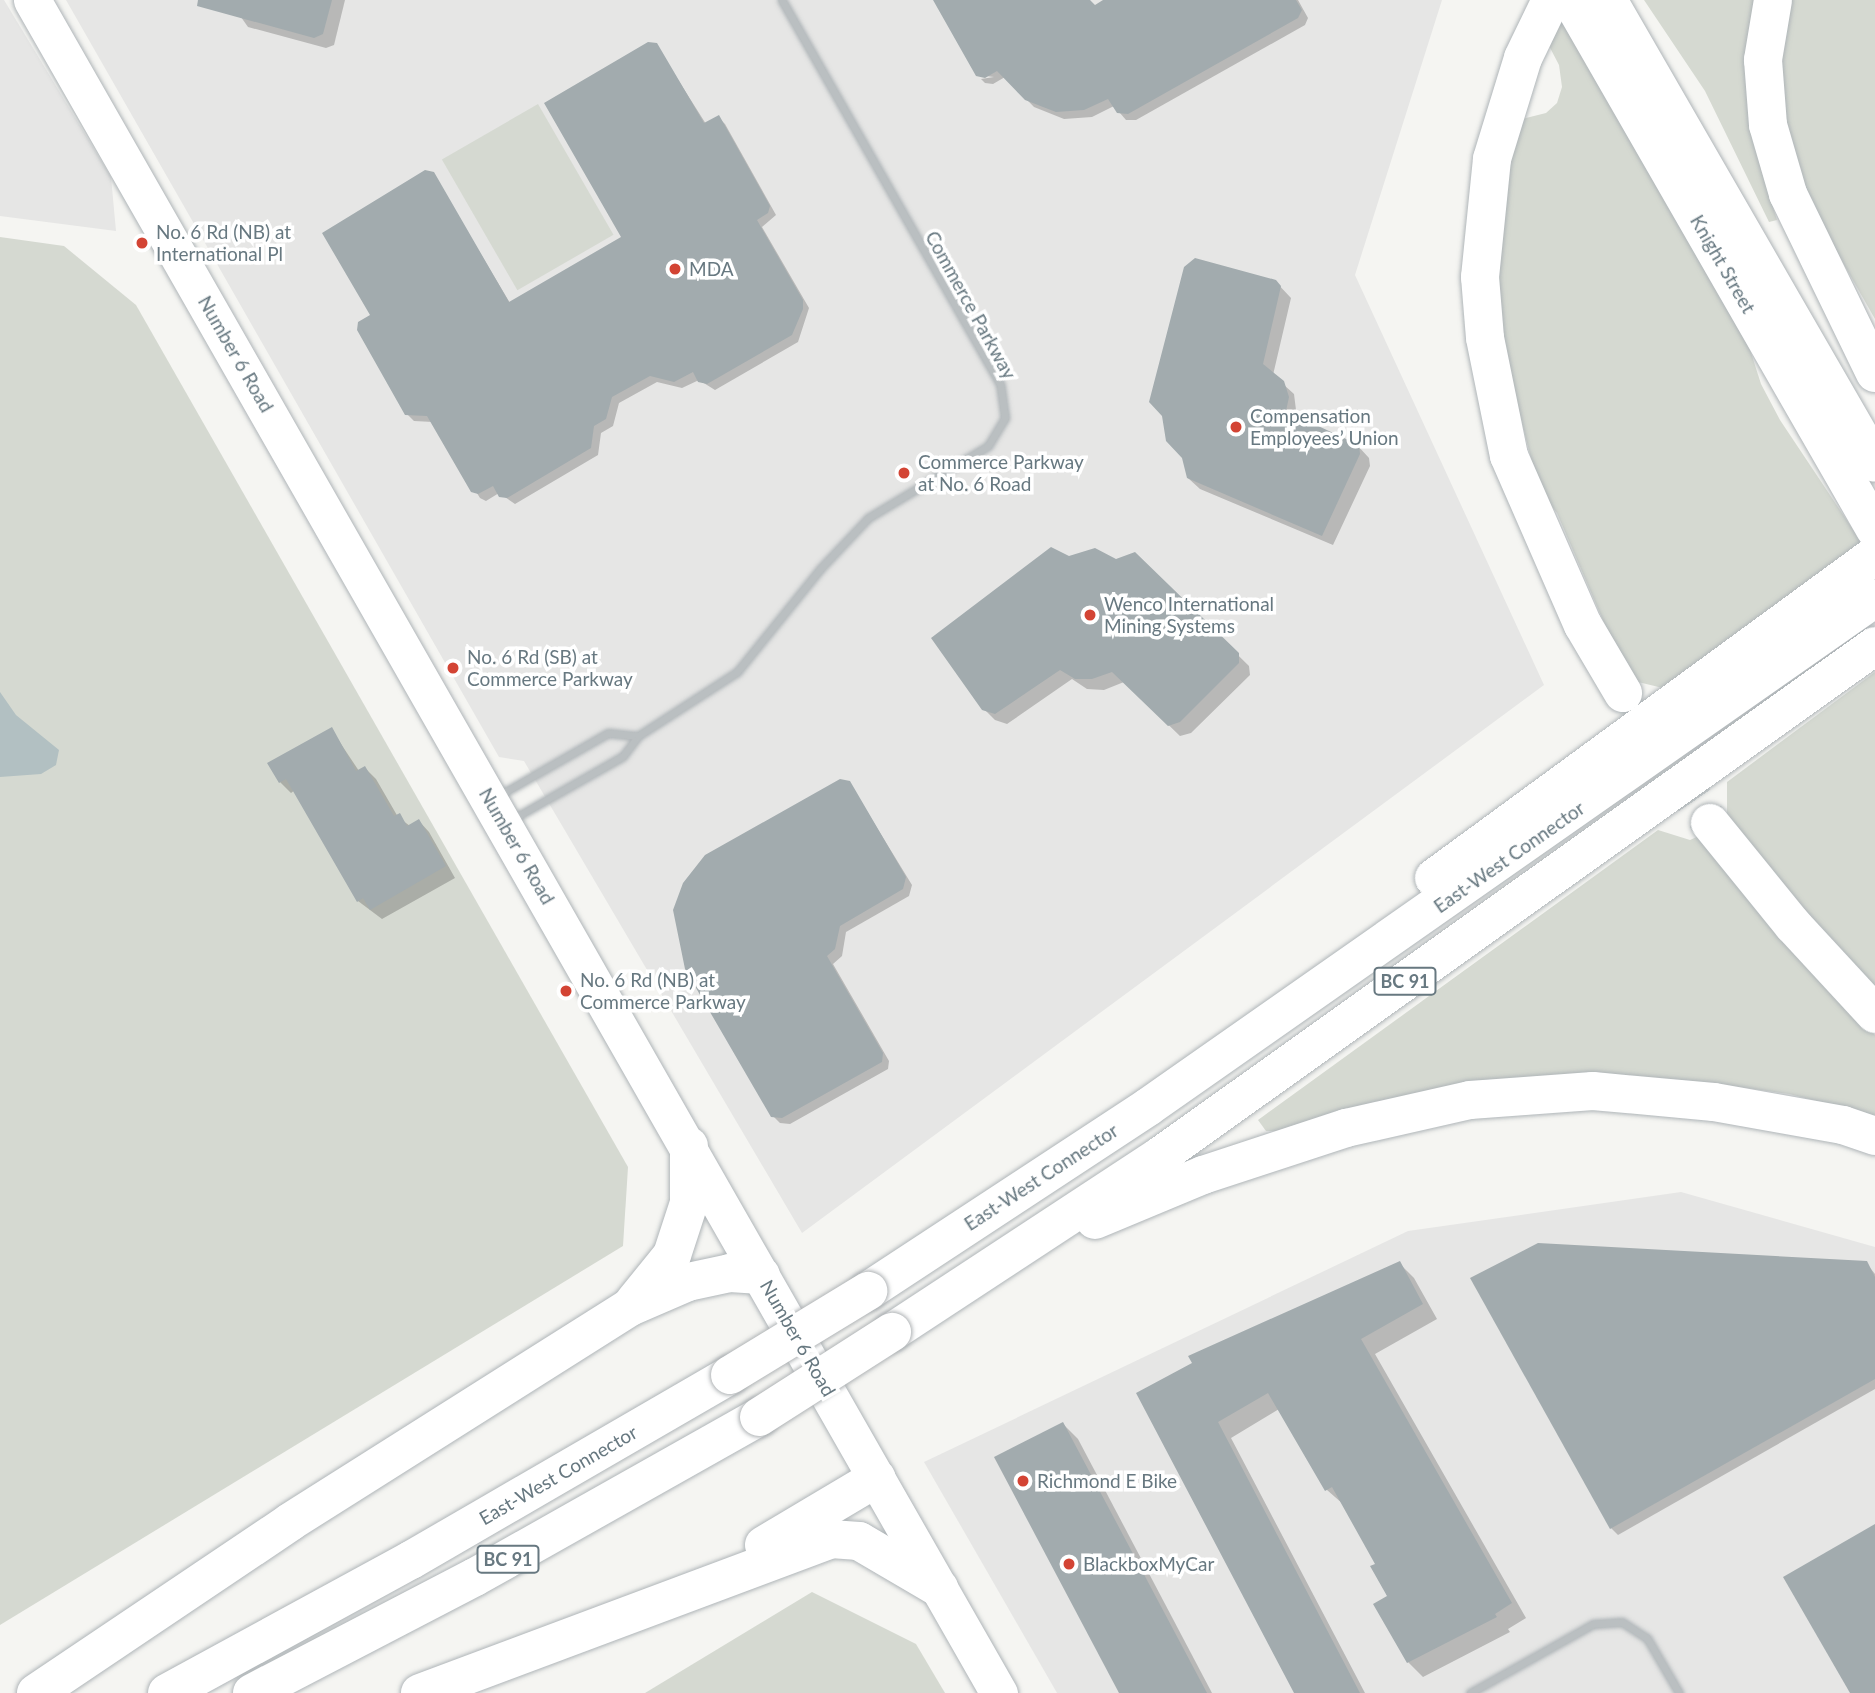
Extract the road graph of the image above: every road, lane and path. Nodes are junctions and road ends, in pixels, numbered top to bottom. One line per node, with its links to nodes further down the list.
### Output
1 (32, 0): 16 (main road, Number 6 Road)
2 (782, 0): 15 (street, Commerce Parkway)
3 (1550, 0): 14 (highway)
4 (1571, 0): 9 (highway, Knight Street)
5 (1608, 0): 8 (highway, Knight Street)
6 (1773, 0): 7 (highway)
7 (1875, 373)
8 (1875, 463)
9 (1875, 529)
10 (1875, 555): 12 (highway)
11 (1875, 598): 12 (highway)
12 (1827, 612): 28 (highway, East-West Connector / BC 91, bridge)
13 (1865, 653): 22 (highway, East-West Connector / BC 91)
14 (1623, 693)
15 (638, 736): 16 (street, Commerce Parkway); 16 (street)
16 (497, 812): 20 (main road, Number 6 Road)
17 (1710, 823): 18 (highway)
18 (1875, 1014)
19 (1875, 1136): 22 (highway)
20 (689, 1146): 21 (main road, Number 6 Road); 23 (highway)
21 (761, 1275): 23 (highway); 24 (main road, Number 6 Road)
22 (951, 1296): 29 (highway, East-West Connector / BC 91, bridge)
23 (630, 1307): 27 (highway)
24 (877, 1478): 25 (main road, Number 6 Road); 26 (highway)
25 (939, 1588): 26 (highway); 31 (main road, Number 6 Road)
26 (690, 1589): 30 (highway)
27 (36, 1693)
28 (167, 1693)
29 (252, 1693)
30 (420, 1693)
31 (999, 1693)
32 (1470, 1693): 33 (street)
33 (1679, 1693)

